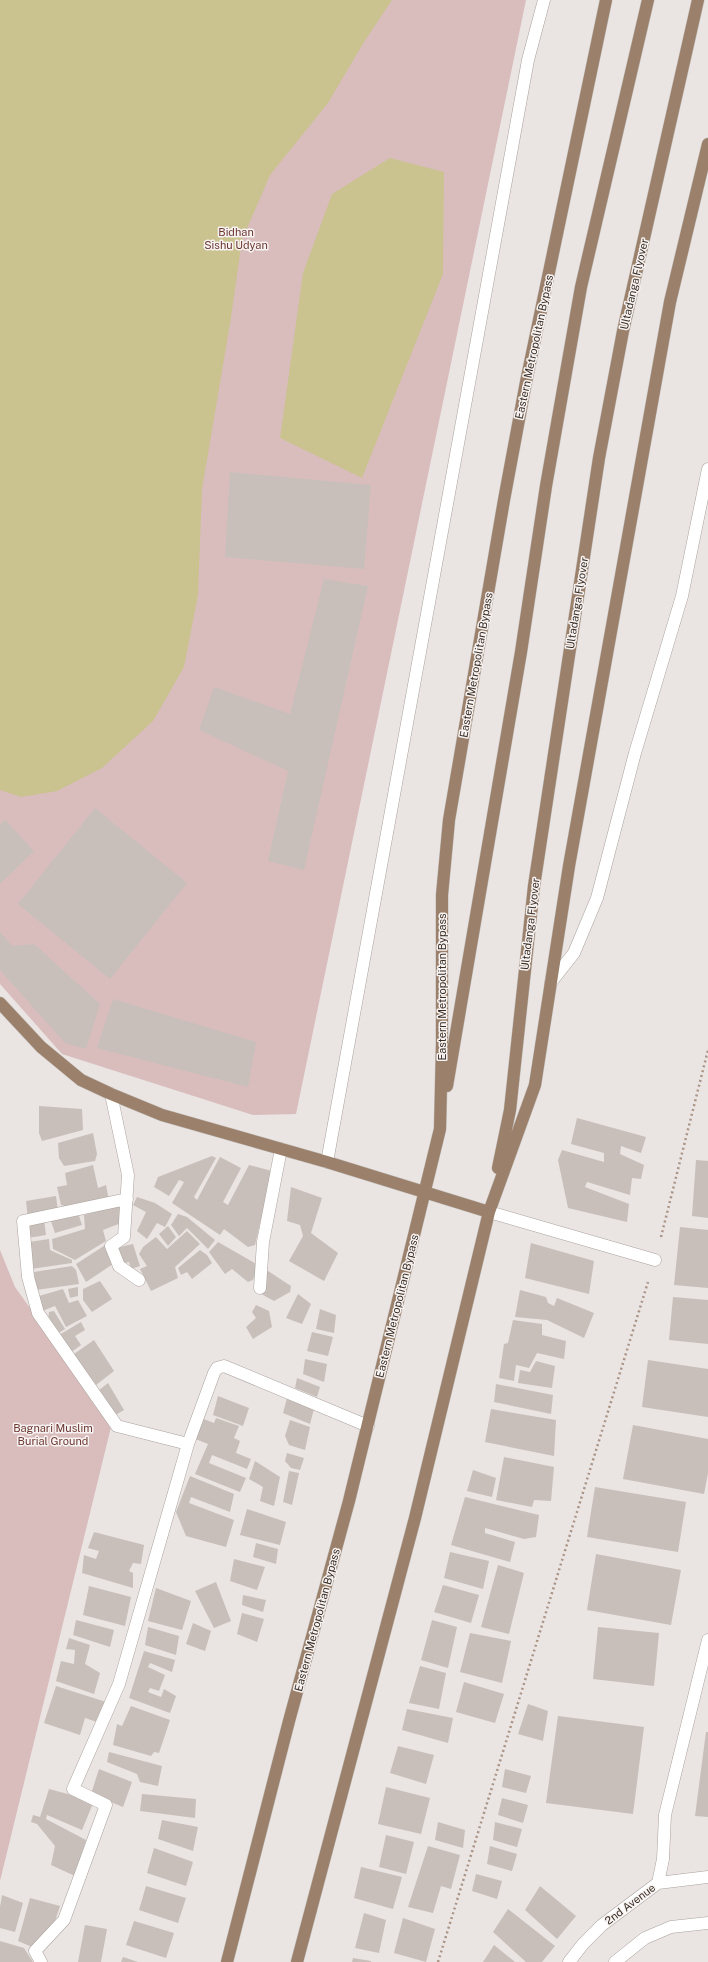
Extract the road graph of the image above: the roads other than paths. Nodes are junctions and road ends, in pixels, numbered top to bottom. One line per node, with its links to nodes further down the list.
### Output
1 (544, 0): 12 (street)
2 (606, 0): 10 (main road, Eastern Metropolitan Bypass)
3 (648, 0): 10 (main road)
4 (698, 0): 15 (main road, Ultadanga Flyover)
5 (708, 144): 7 (main road)
6 (708, 470): 7 (street)
7 (551, 982): 15 (main road)
8 (0, 1003): 9 (main road)
9 (111, 1094): 11 (main road); 14 (street)
10 (440, 1129): 13 (main road, Eastern Metropolitan Bypass)
11 (280, 1149): 12 (main road); 18 (street)
12 (327, 1162): 13 (main road)
13 (424, 1192): 15 (main road); 19 (main road, Eastern Metropolitan Bypass)
14 (126, 1199): 17 (street); 20 (street)
15 (489, 1212): 16 (street); 27 (main road)
16 (655, 1260)
17 (139, 1280)
18 (260, 1288)
19 (368, 1426): 20 (street); 26 (main road, Eastern Metropolitan Bypass)
20 (188, 1444): 25 (street)
21 (708, 1640): 23 (street)
22 (708, 1877): 23 (street, 2nd Avenue)
23 (658, 1883): 28 (street, 2nd Avenue)
24 (708, 1923): 29 (street)
25 (41, 1962)
26 (227, 1962)
27 (298, 1962)
28 (569, 1962)
29 (615, 1962)

